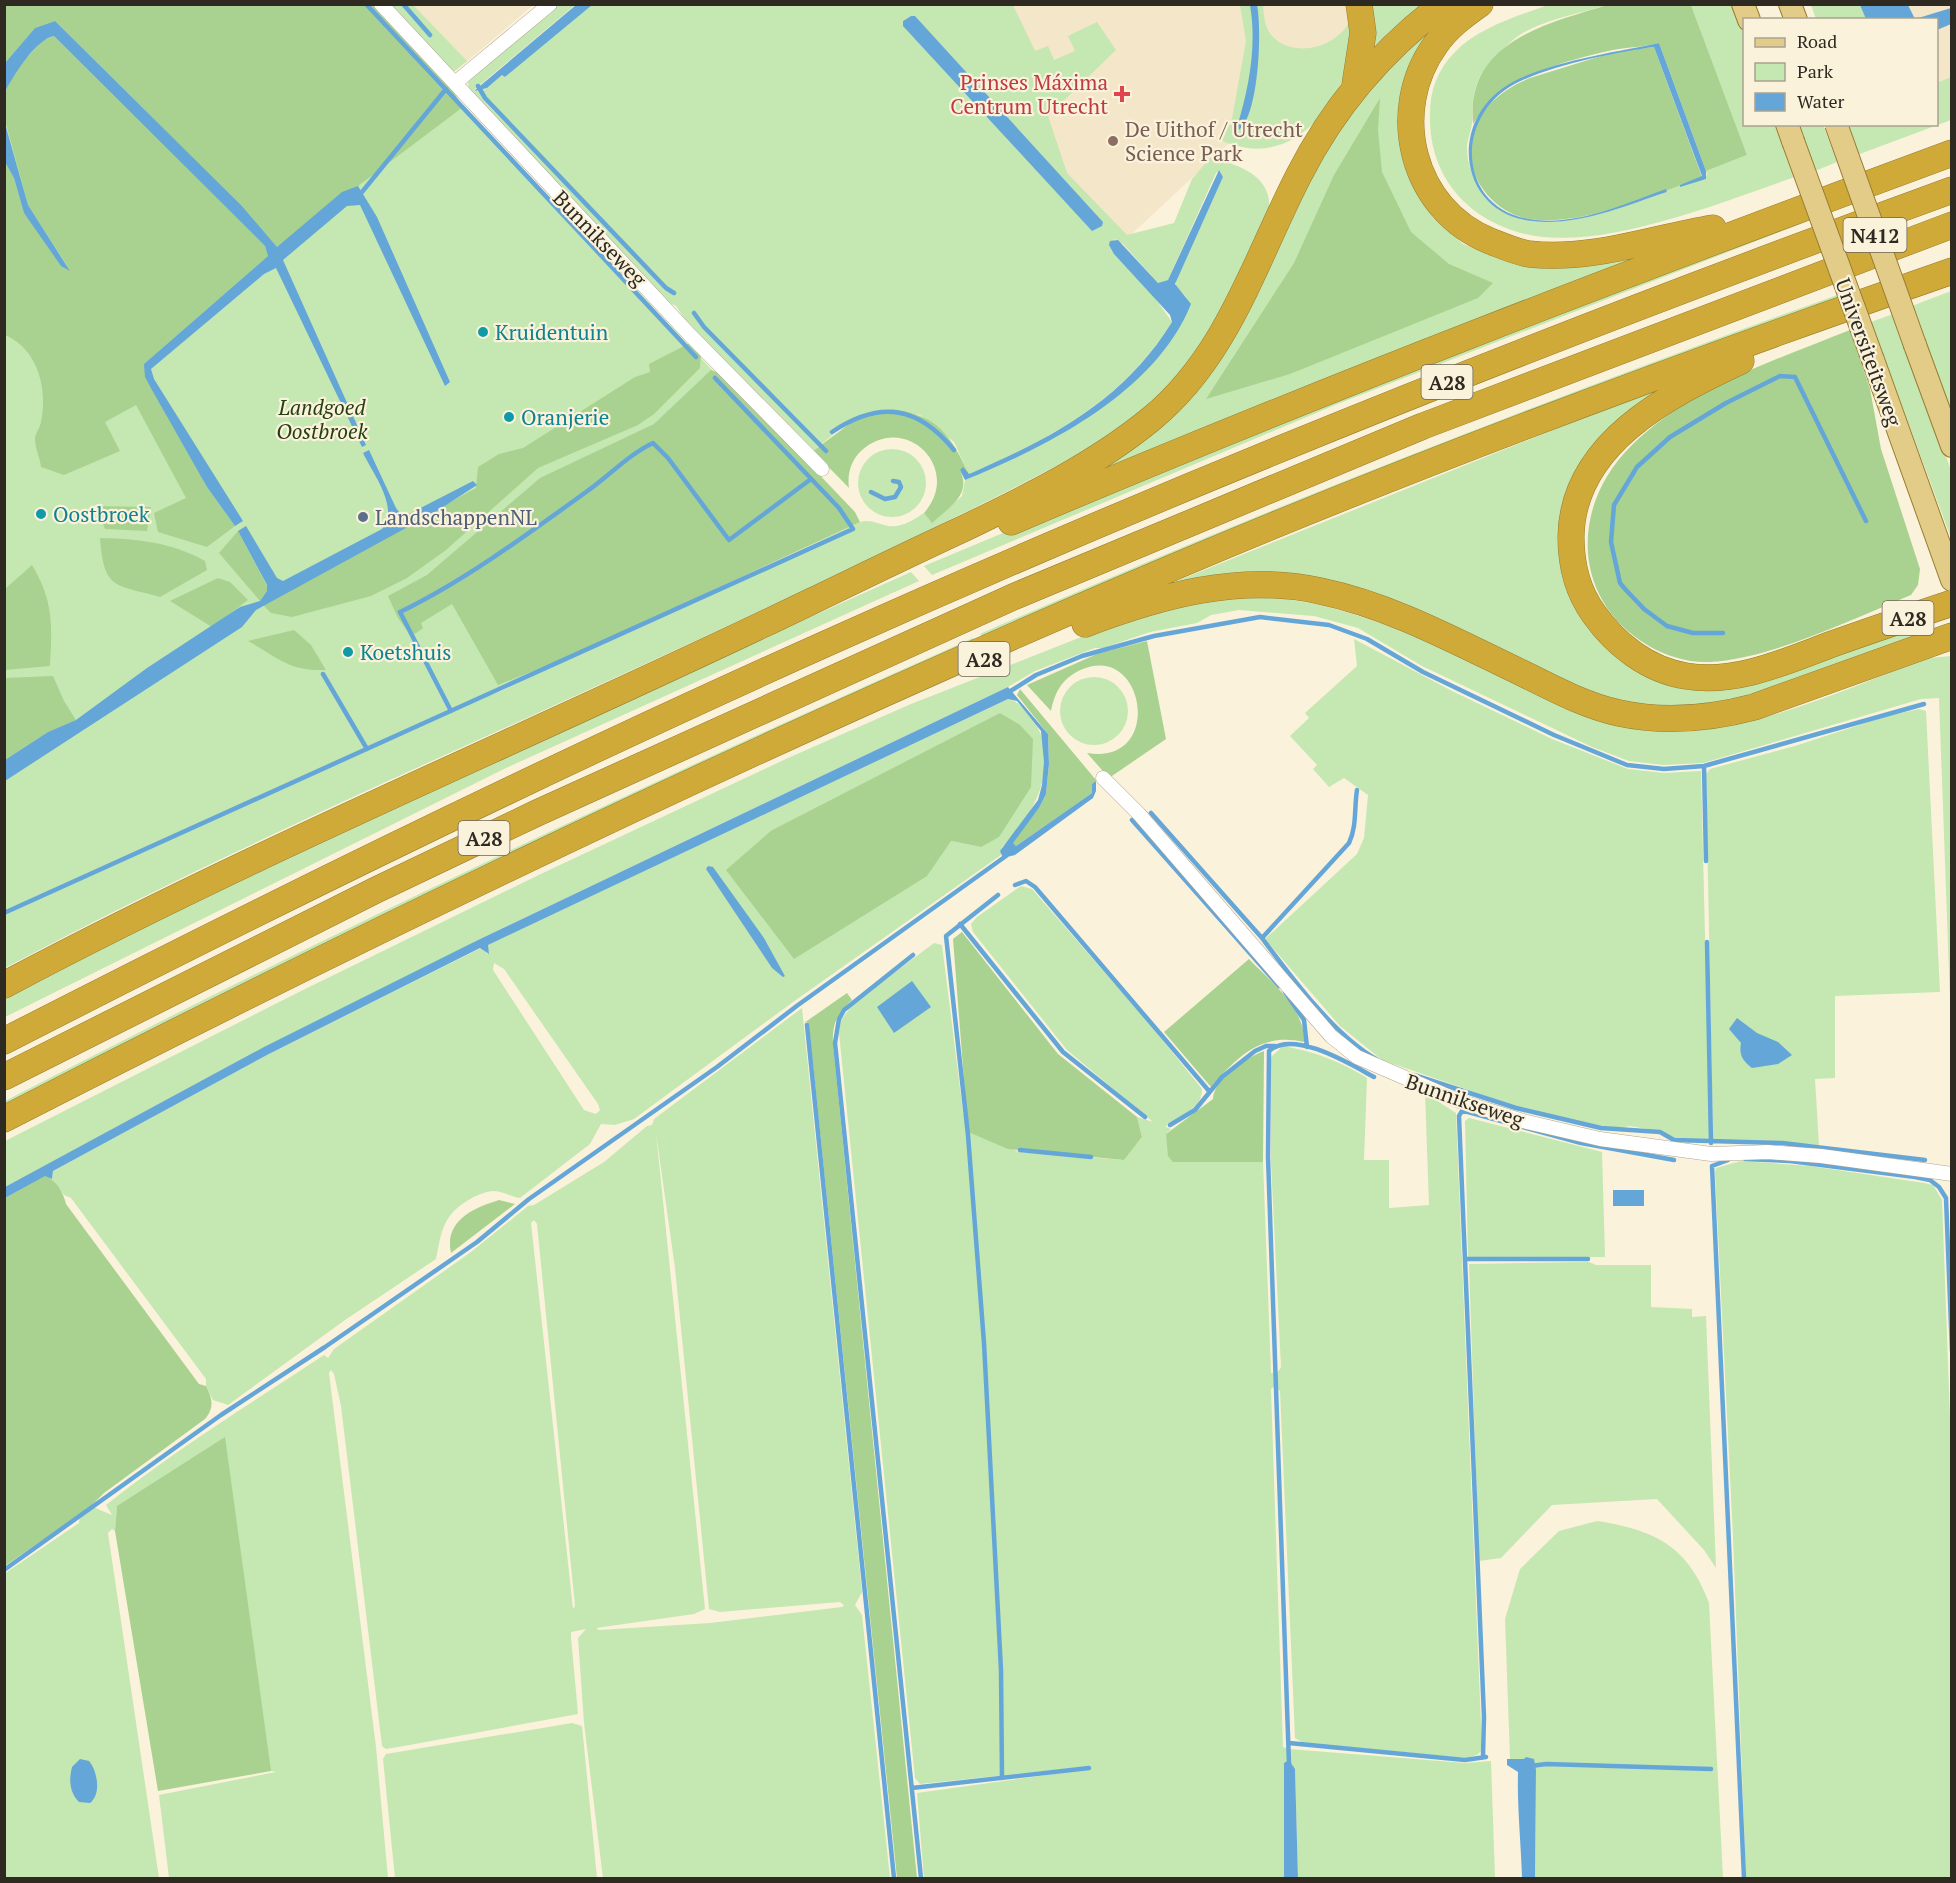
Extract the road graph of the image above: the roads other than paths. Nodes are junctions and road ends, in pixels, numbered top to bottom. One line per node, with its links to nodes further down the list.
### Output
1 (381, 4): 6 (street, Bunnikseweg)
2 (550, 4): 6 (street)
3 (1359, 4): 7 (highway)
4 (1443, 4): 7 (highway, A28)
5 (1480, 4): 12 (highway, A28)
6 (455, 83): 17 (street, Bunnikseweg)
7 (1355, 85): 21 (highway, A28)
8 (1837, 126): 16 (main road, N412, bridge)
9 (1790, 133): 18 (main road, Universiteitsweg / N412, bridge)
10 (1952, 153): 12 (highway, A28)
11 (1952, 190): 25 (highway, A28)
12 (1776, 218): 21 (highway, A28)
13 (1952, 225): 26 (highway, A28)
14 (1952, 271): 15 (highway, A28)
15 (1886, 294): 19 (highway, A28); 22 (highway, A28)
16 (1952, 446)
17 (822, 469)
18 (1952, 580)
19 (1952, 603)
20 (1952, 636): 22 (highway, A28)
21 (723, 644): 24 (highway, A28)
22 (889, 692): 27 (highway, A28)
23 (1103, 778): 28 (street, Bunnikseweg)
24 (4, 985)
25 (4, 1041)
26 (4, 1077)
27 (4, 1119)
28 (1952, 1174)

